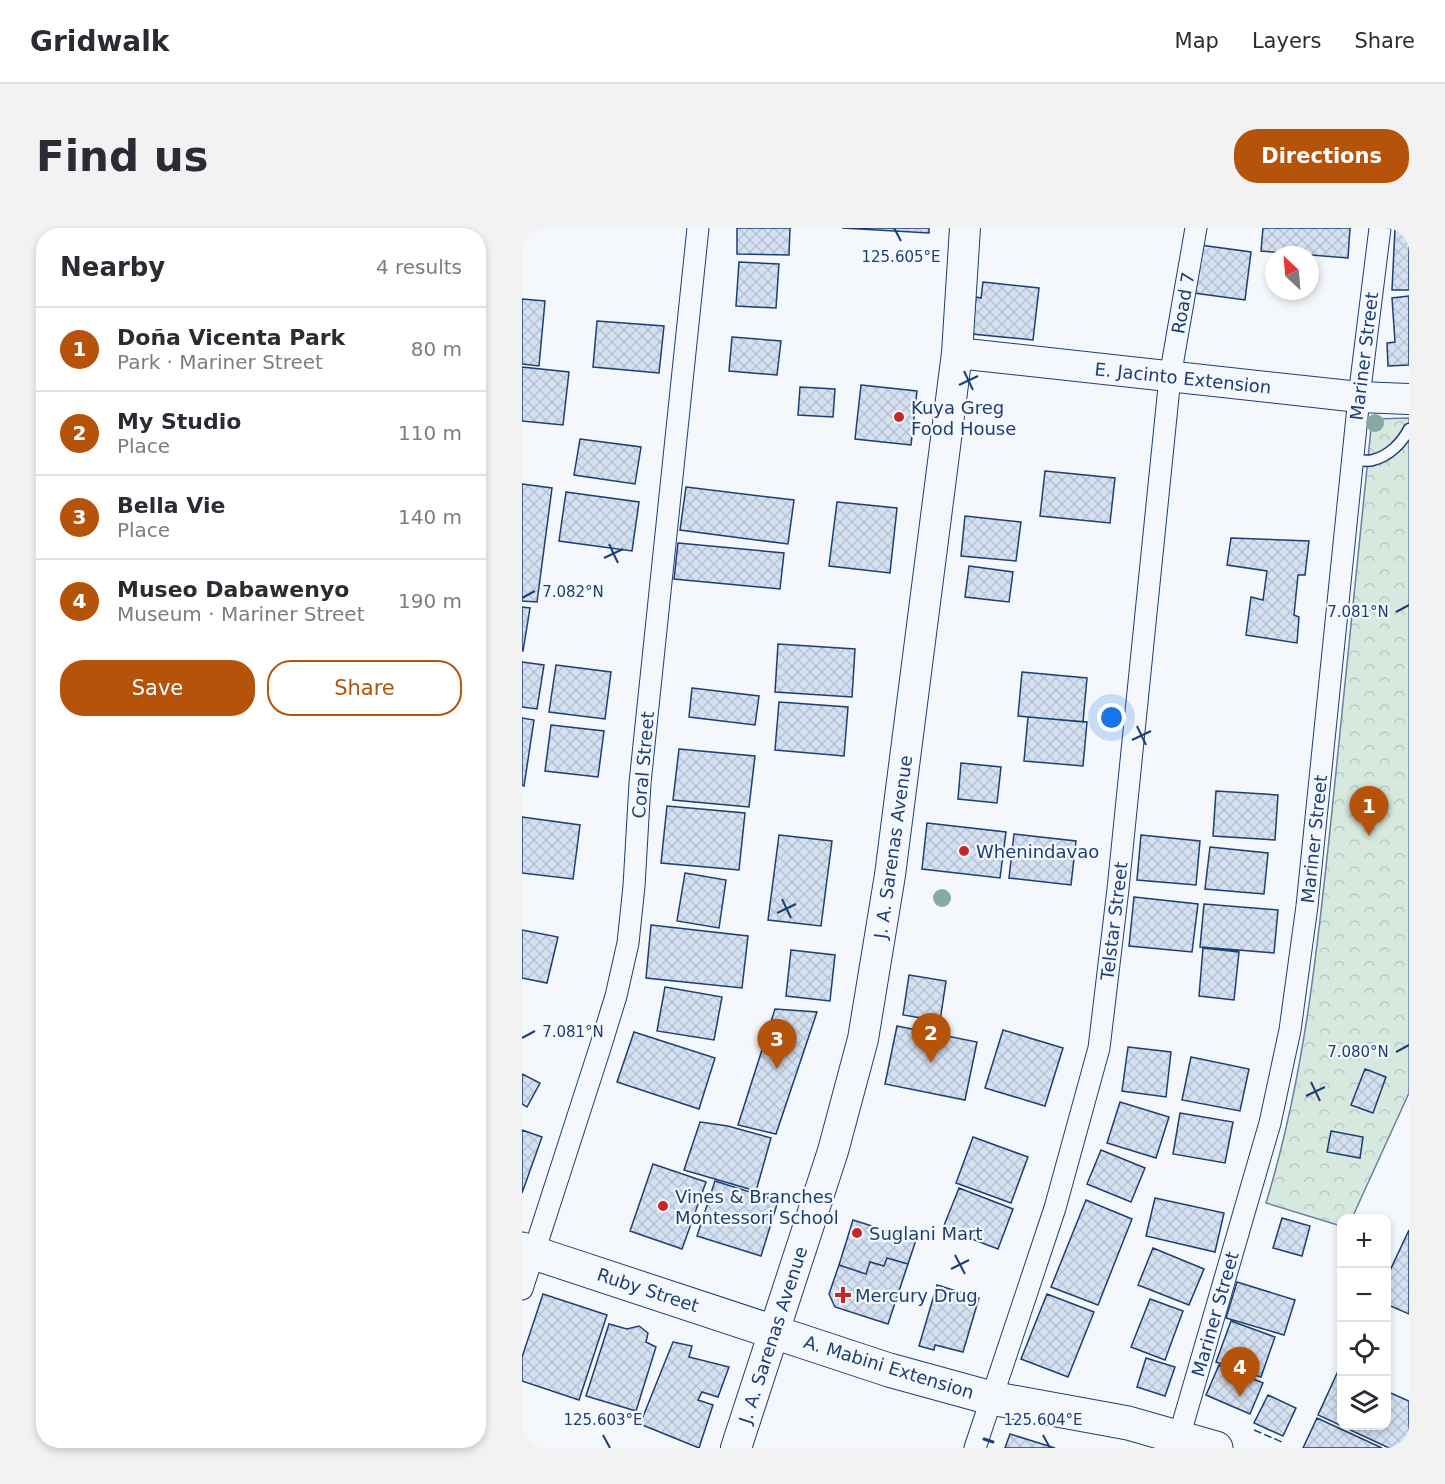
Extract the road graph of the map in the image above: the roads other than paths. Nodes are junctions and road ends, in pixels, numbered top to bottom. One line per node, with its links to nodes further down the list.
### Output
1 (698, 228): 11 (street, Coral Street)
2 (964, 228): 5 (main road, J. A. Sarenas Avenue)
3 (1196, 228): 6 (street, Road 7)
4 (1380, 228): 7 (street, Mariner Street)
5 (957, 353): 6 (main road, E. Jacinto Extension); 13 (main road, J. A. Sarenas Avenue)
6 (1170, 377): 7 (main road, E. Jacinto Extension); 14 (street, Telstar Street)
7 (1359, 397): 8 (main road, E. Jacinto Extension); 10 (street, Mariner Street)
8 (1409, 399)
9 (1409, 429): 10 (lane)
10 (1353, 459): 15 (street, Mariner Street)
11 (528, 1251): 12 (street, Coral Street); 13 (main road, Ruby Street)
12 (522, 1289)
13 (773, 1331): 14 (main road, A. Mabini Extension); 16 (main road, J. A. Sarenas Avenue)
14 (991, 1398): 15 (main road, A. Mabini Extension); 17 (street, Telstar Street)
15 (1179, 1437): 18 (main road, A. Mabini Extension)
16 (736, 1448)
17 (975, 1448)
18 (1216, 1448)

